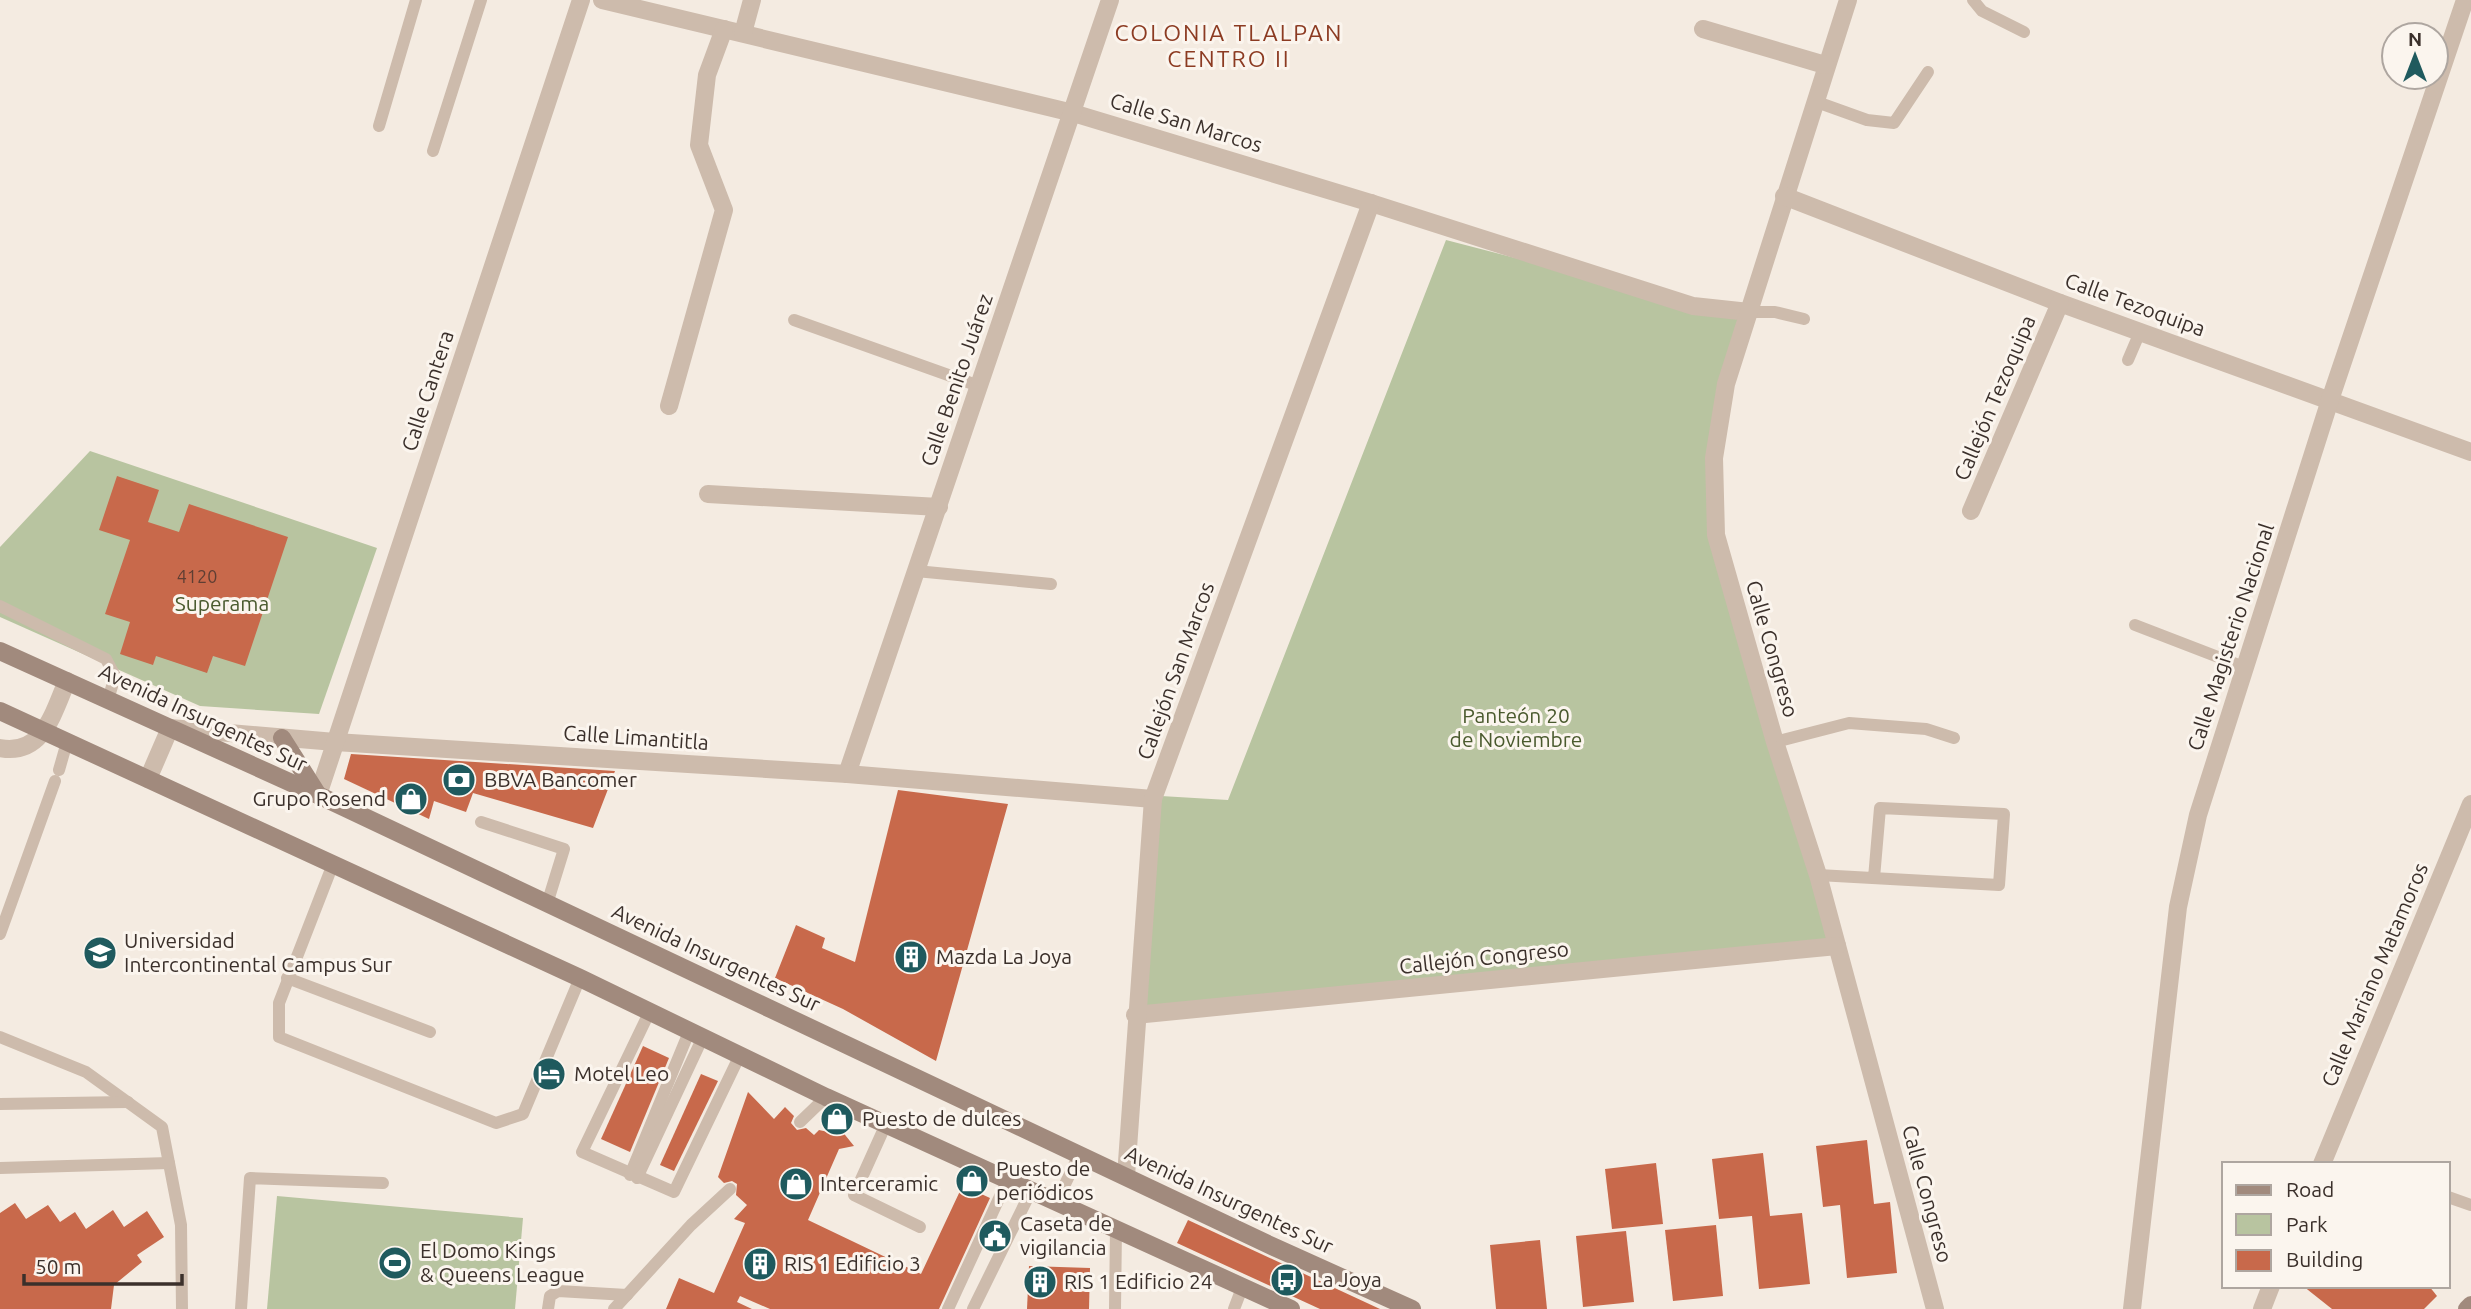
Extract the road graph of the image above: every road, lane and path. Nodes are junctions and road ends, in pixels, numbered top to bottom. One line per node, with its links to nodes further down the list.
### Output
1 (416, 0): 18 (lane)
2 (481, 0): 19 (lane)
3 (581, 0): 49 (street, Calle Cantera)
4 (602, 0): 10 (street, Calle San Marcos)
5 (752, 0): 13 (street)
6 (1110, 0): 17 (street, Calle Benito Juárez)
7 (1848, 0): 14 (street, Calle Congreso)
8 (1973, 0): 12 (lane)
9 (2465, 0): 29 (street, Calle Magisterio Nacional)
10 (723, 29): 13 (street, Calle San Marcos); 30 (street)
11 (1703, 29): 14 (street)
12 (2024, 32)
13 (743, 33): 17 (street, Calle San Marcos)
14 (1825, 65): 16 (street, Calle Congreso)
15 (1928, 72): 16 (lane)
16 (1814, 101): 20 (street, Calle Congreso)
17 (1073, 113): 21 (street, Calle San Marcos); 28 (street, Calle Benito Juárez)
18 (379, 126)
19 (433, 151)
20 (1784, 196): 22 (street, Calle Tezoquipa); 23 (street, Calle Congreso)
21 (1371, 202): 23 (street, Calle San Marcos); 55 (street, Callejón San Marcos)
22 (2060, 303): 26 (street, Calle Tezoquipa); 34 (street, Callejón Tezoquipa)
23 (1749, 312): 24 (lane); 50 (street, Calle Congreso)
24 (1804, 319)
25 (794, 320): 28 (lane)
26 (2140, 331): 27 (lane); 29 (street, Calle Tezoquipa)
27 (2128, 360)
28 (979, 386): 33 (street, Calle Benito Juárez)
29 (2330, 400): 31 (street, Calle Tezoquipa); 40 (street, Calle Magisterio Nacional)
30 (669, 406)
31 (2471, 452)
32 (708, 494): 33 (street)
33 (939, 507): 35 (street, Calle Benito Juárez)
34 (1971, 510)
35 (916, 571): 36 (lane); 52 (street, Calle Benito Juárez)
36 (1051, 584)
37 (0, 606): 42 (lane)
38 (2135, 625): 40 (lane)
39 (0, 651): 41 (main road, Avenida Insurgentes Sur)
40 (2244, 667): 107 (street, Calle Magisterio Nacional)
41 (67, 681): 42 (main road, Avenida Insurgentes Sur); 45 (street)
42 (108, 700): 44 (main road, Avenida Insurgentes Sur)
43 (0, 710): 45 (main road)
44 (170, 728): 46 (street, Calle Limantitla); 53 (street); 54 (main road, Avenida Insurgentes Sur)
45 (44, 731): 48 (main road); 51 (street)
46 (282, 738): 49 (street, Calle Limantitla); 54 (main road)
47 (1954, 738): 50 (lane)
48 (67, 742): 53 (main road); 62 (lane)
49 (335, 742): 52 (street, Calle Limantitla); 54 (street, Calle Cantera)
50 (1775, 742): 59 (street, Calle Congreso)
51 (0, 748)
52 (847, 774): 55 (street, Calle Limantitla)
53 (148, 779): 58 (main road)
54 (317, 795): 61 (main road, Avenida Insurgentes Sur)
55 (1153, 799): 67 (street, Callejón San Marcos)
56 (2471, 804): 78 (street, Calle Mariano Matamoros)
57 (481, 822): 61 (lane)
58 (333, 864): 64 (lane); 65 (main road)
59 (1818, 875): 60 (lane); 63 (street, Calle Congreso)
60 (1874, 878): 60 (lane)
61 (547, 904): 77 (main road, Avenida Insurgentes Sur)
62 (0, 934)
63 (1837, 946): 67 (street, Callejón Congreso); 106 (street, Calle Congreso)
64 (288, 978): 65 (lane); 68 (lane)
65 (580, 978): 66 (main road)
66 (649, 1013): 69 (main road); 82 (lane)
67 (1135, 1015): 81 (street, Callejón San Marcos)
68 (430, 1032)
69 (695, 1036): 71 (main road); 82 (lane)
70 (0, 1037): 73 (lane)
71 (739, 1057): 72 (main road); 82 (lane)
72 (826, 1097): 75 (lane); 76 (main road)
73 (128, 1102): 74 (lane); 79 (lane)
74 (0, 1104)
75 (800, 1122)
76 (886, 1125): 83 (main road); 90 (lane)
77 (1079, 1155): 81 (main road, Avenida Insurgentes Sur); 88 (lane)
78 (2323, 1162)
79 (169, 1163): 80 (lane); 96 (lane)
80 (0, 1168)
81 (1126, 1176): 105 (main road, Avenida Insurgentes Sur)
82 (633, 1177)
83 (1008, 1179): 86 (main road); 100 (lane)
84 (383, 1183): 97 (lane)
85 (730, 1189): 94 (lane)
86 (1031, 1189): 88 (main road); 101 (lane)
87 (2450, 1198): 89 (lane)
88 (1057, 1201): 91 (main road)
89 (2471, 1205)
90 (920, 1227)
91 (1116, 1228): 92 (main road); 102 (lane)
92 (1242, 1288): 103 (lane); 104 (main road)
93 (2270, 1288): 108 (street)
94 (627, 1295): 98 (lane); 99 (lane)
95 (2471, 1305): 109 (main road)
96 (182, 1309)
97 (241, 1309)
98 (548, 1309)
99 (614, 1309)
100 (948, 1309)
101 (973, 1309)
102 (1115, 1309)
103 (1234, 1309)
104 (1291, 1309)
105 (1412, 1309)
106 (1935, 1309)
107 (2132, 1309)
108 (2262, 1309)
109 (2467, 1309)

